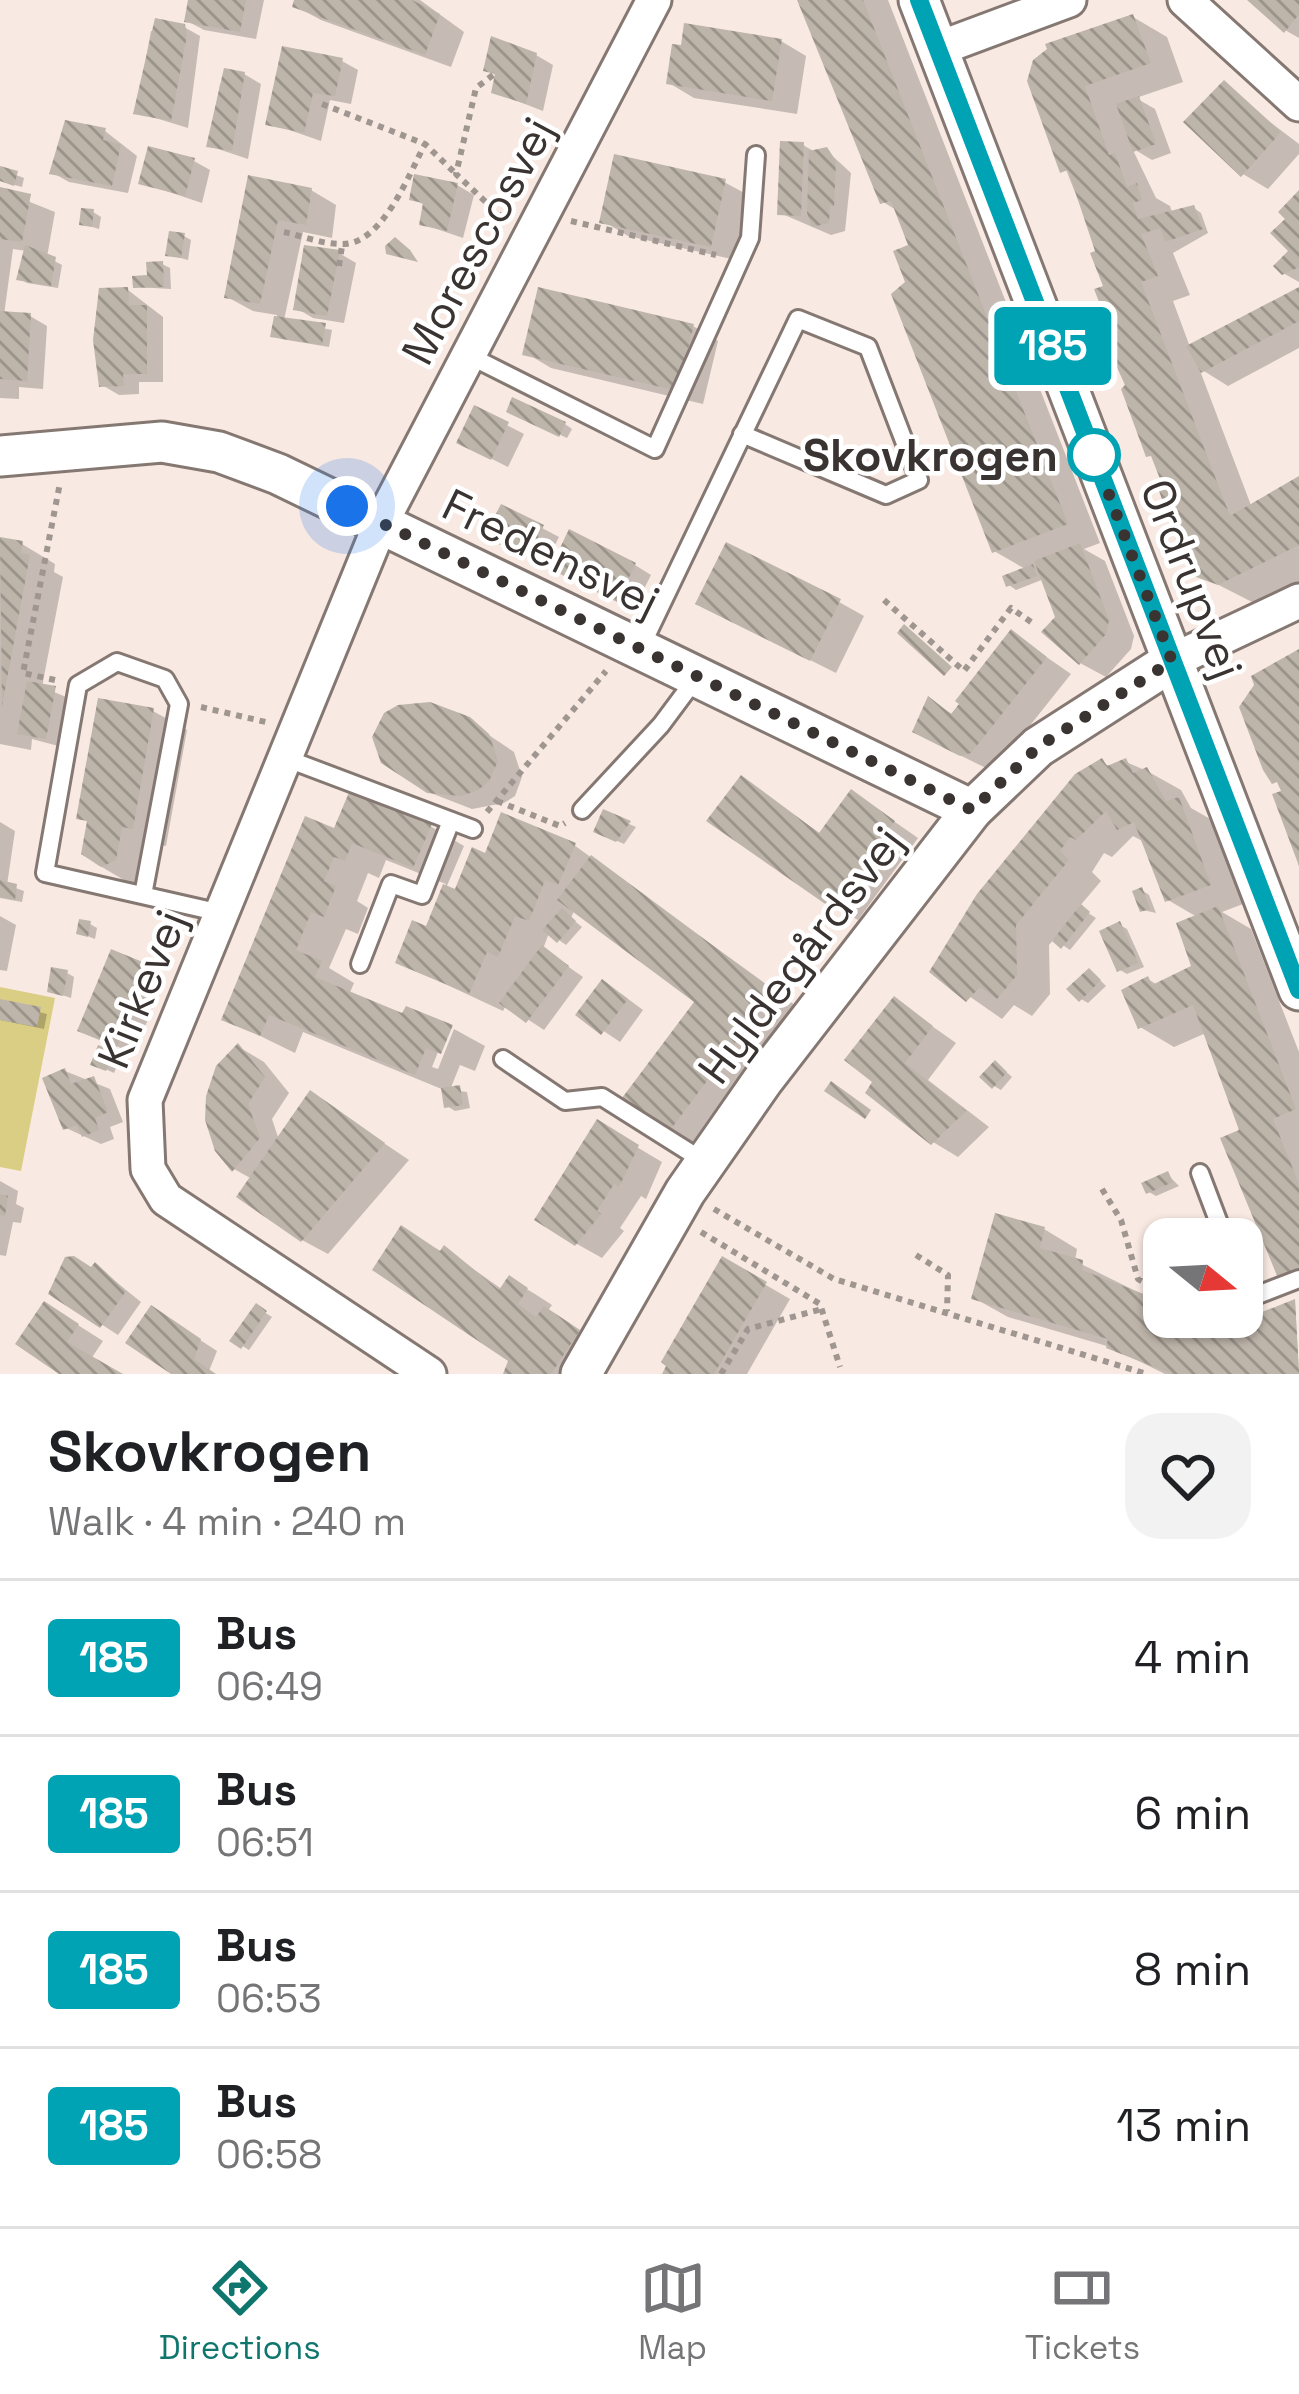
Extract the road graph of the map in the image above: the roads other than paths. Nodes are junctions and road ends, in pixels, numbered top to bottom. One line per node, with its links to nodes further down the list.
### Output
1 (654, 0): 8 (street, Morescosvej)
2 (920, 0): 5 (street, Ordrupvej)
3 (1069, 0): 5 (street)
4 (1185, 0): 6 (street)
5 (940, 48): 14 (street, Ordrupvej)
6 (1299, 104)
7 (756, 155): 8 (lane)
8 (470, 356): 11 (street, Morescosvej)
9 (742, 434): 9 (lane); 13 (lane)
10 (0, 456): 11 (street, Fredensvej)
11 (381, 523): 13 (street, Fredensvej); 16 (street, Kirkevej)
12 (1299, 601): 14 (street)
13 (631, 645): 15 (street, Fredensvej)
14 (1172, 661): 18 (street, Hyldegårdsvej); 24 (street, Ordrupvej)
15 (697, 677): 17 (lane); 18 (street, Fredensvej)
16 (290, 744): 19 (lane); 22 (street, Kirkevej)
17 (582, 810)
18 (972, 810): 27 (street, Hyldegårdsvej)
19 (451, 821): 20 (lane); 23 (lane)
20 (473, 829)
21 (143, 895): 21 (lane); 22 (lane)
22 (221, 914): 31 (street, Kirkevej)
23 (360, 964)
24 (1299, 990)
25 (503, 1059): 27 (lane)
26 (1200, 1173): 28 (lane)
27 (688, 1190): 32 (street, Hyldegårdsvej)
28 (1217, 1218)
29 (1299, 1279): 30 (lane)
30 (1263, 1292)
31 (429, 1374)
32 (581, 1374)

